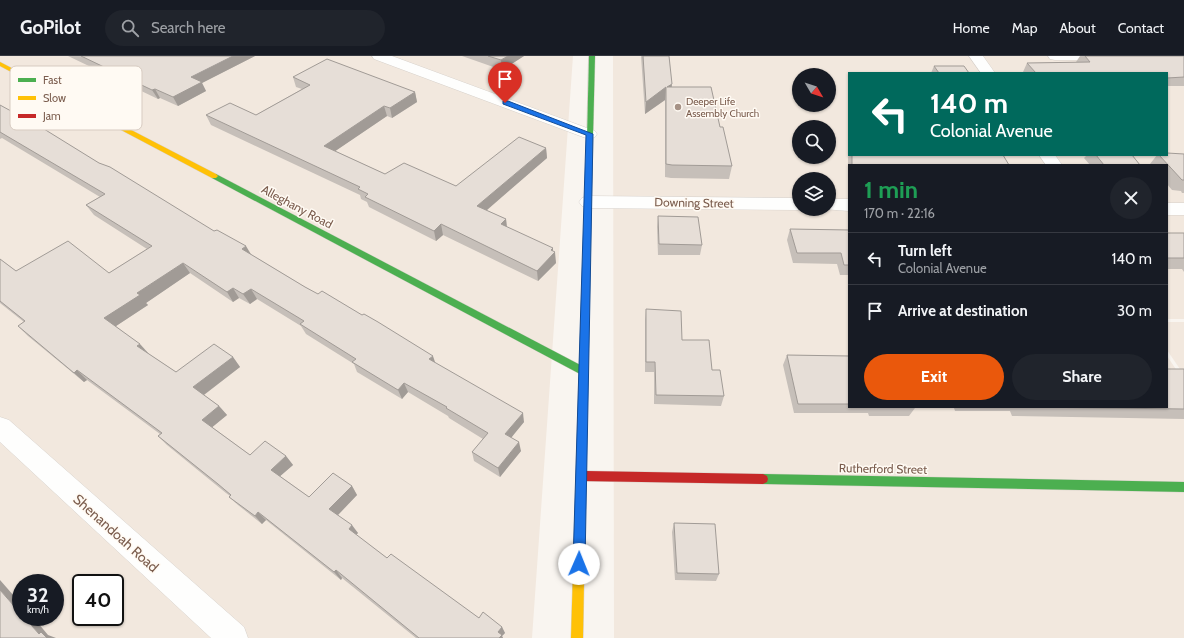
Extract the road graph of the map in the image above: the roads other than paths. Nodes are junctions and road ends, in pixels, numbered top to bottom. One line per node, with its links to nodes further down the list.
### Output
1 (379, 56): 10 (street)
2 (592, 56): 10 (street)
3 (976, 56): 8 (street)
4 (1055, 56): 5 (street)
5 (1123, 56)
6 (0, 64): 7 (street, Alleghany Road)
7 (10, 69)
8 (987, 72)
9 (125, 130): 17 (street, Alleghany Road)
10 (589, 134): 11 (street)
11 (588, 202): 12 (street, Downing Street); 17 (street)
12 (792, 204)
13 (836, 205): 14 (street)
14 (848, 205)
15 (1168, 209): 16 (street)
16 (1184, 209)
17 (583, 371): 19 (street)
18 (0, 427): 21 (street, Shenandoah Road)
19 (581, 476): 20 (street, Rutherford Street); 22 (street)
20 (1184, 487)
21 (233, 638)
22 (577, 638)

